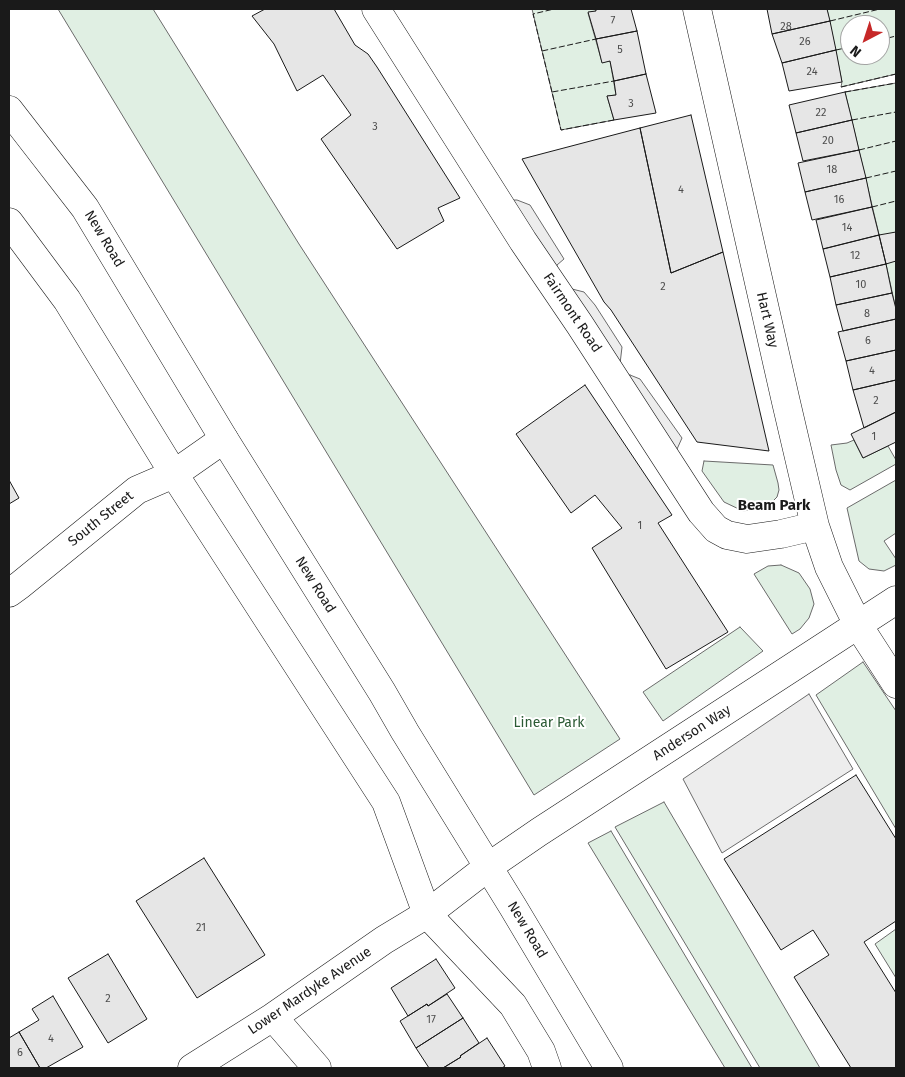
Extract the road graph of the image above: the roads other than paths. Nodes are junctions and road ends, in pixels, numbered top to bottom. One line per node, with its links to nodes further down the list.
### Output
1 (376, 9): 7 (street, Fairmont Road)
2 (697, 9): 7 (street, Hart Way)
3 (9, 110): 5 (street, New Road)
4 (9, 222): 6 (street)
5 (224, 439): 6 (street, South Street); 12 (street, New Road)
6 (174, 474): 8 (street, South Street); 13 (street)
7 (815, 526): 10 (street, Hart Way)
8 (9, 592)
9 (896, 600): 10 (street, Anderson Way)
10 (858, 625): 11 (street, Hart Way); 12 (street, Anderson Way)
11 (896, 684)
12 (488, 867): 13 (street, Anderson Way); 18 (street, New Road)
13 (427, 914): 14 (street, Lower Mardyke Avenue); 17 (street)
14 (273, 1018): 15 (street, Lower Mardyke Avenue); 16 (street)
15 (192, 1068)
16 (317, 1068)
17 (547, 1068)
18 (609, 1068)

